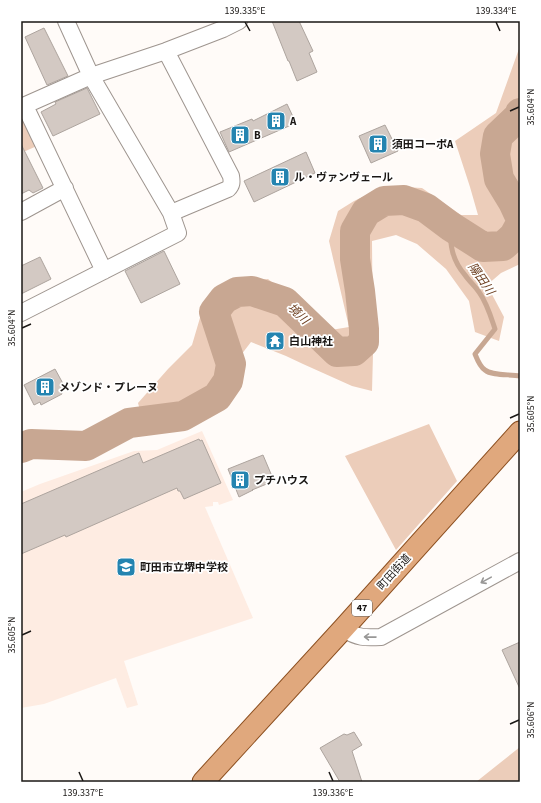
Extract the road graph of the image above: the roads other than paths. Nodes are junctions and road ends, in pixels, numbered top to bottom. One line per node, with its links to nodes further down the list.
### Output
1 (66, 21): 5 (street)
2 (239, 21): 3 (street)
3 (221, 25): 4 (street)
4 (166, 51): 5 (street); 9 (street)
5 (91, 76): 6 (street); 9 (street)
6 (23, 107): 7 (street)
7 (66, 188): 8 (street); 10 (street)
8 (21, 212)
9 (171, 213): 10 (street)
10 (104, 271): 11 (street)
11 (21, 313)
12 (520, 432): 14 (main road, 町田街道 / 47)
13 (520, 561): 14 (street, one-way to 14)
14 (343, 629): 15 (main road, 町田街道 / 47)
15 (203, 782)

